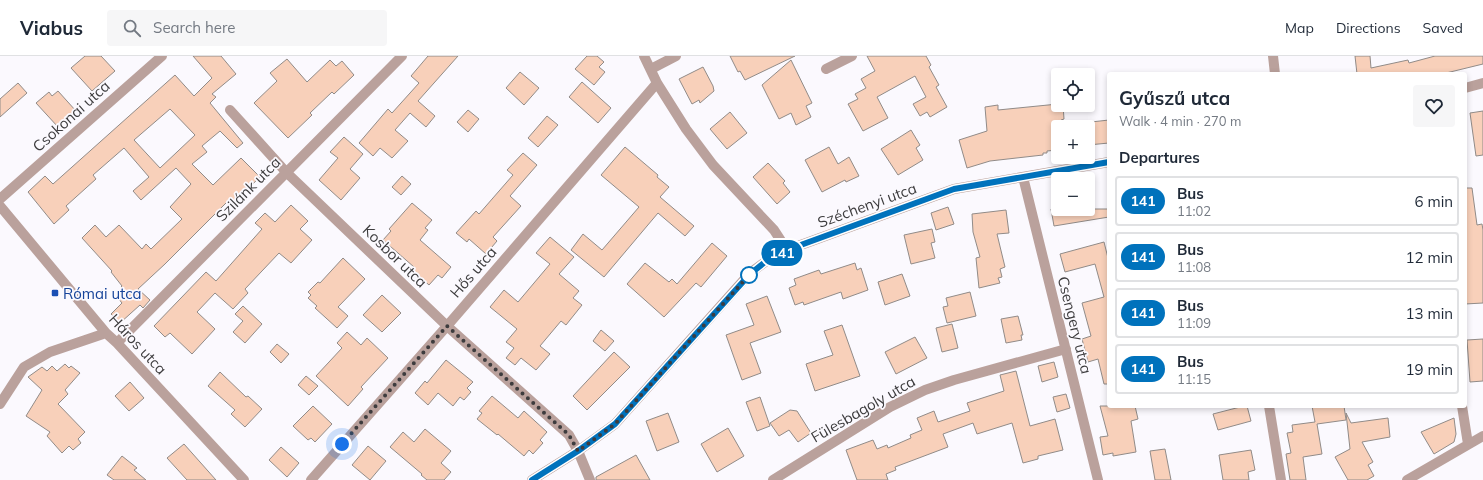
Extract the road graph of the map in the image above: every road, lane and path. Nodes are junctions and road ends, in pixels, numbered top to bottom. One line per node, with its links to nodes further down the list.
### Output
1 (162, 56): 17 (street, Csokonai utca)
2 (402, 56): 15 (street, Szilánk utca)
3 (644, 56): 7 (street)
4 (676, 56): 7 (street)
5 (852, 56): 8 (street)
6 (1273, 56): 9 (street)
7 (651, 69): 10 (street)
8 (826, 69)
9 (1275, 72)
10 (657, 83): 19 (street); 20 (street, Hős utca)
11 (1483, 83): 12 (street)
12 (1467, 87)
13 (230, 110): 15 (street, Kosbor utca)
14 (1107, 162): 16 (street, Széchenyi utca)
15 (286, 172): 20 (street, Kosbor utca); 22 (street, Szilánk utca)
16 (1023, 177): 19 (street, Széchenyi utca); 23 (street, Csengery utca)
17 (0, 199)
18 (0, 206): 21 (street, Háros utca)
19 (787, 250): 29 (street, Széchenyi utca)
20 (447, 326): 29 (street, Kosbor utca); 31 (street, Hős utca)
21 (106, 333): 22 (street, Háros utca); 24 (street)
22 (117, 343): 30 (street, Háros utca)
23 (1066, 349): 34 (street, Fülesbagoly utca); 35 (street, Csengery utca)
24 (0, 404)
25 (1269, 408): 36 (street)
26 (1462, 408): 28 (street)
27 (1483, 436): 28 (street)
28 (1468, 444): 37 (street)
29 (578, 451): 32 (street, Széchenyi utca); 33 (street, Kosbor utca)
30 (244, 480)
31 (311, 480)
32 (532, 480)
33 (590, 480)
34 (773, 480)
35 (1098, 480)
36 (1281, 480)
37 (1407, 480)

